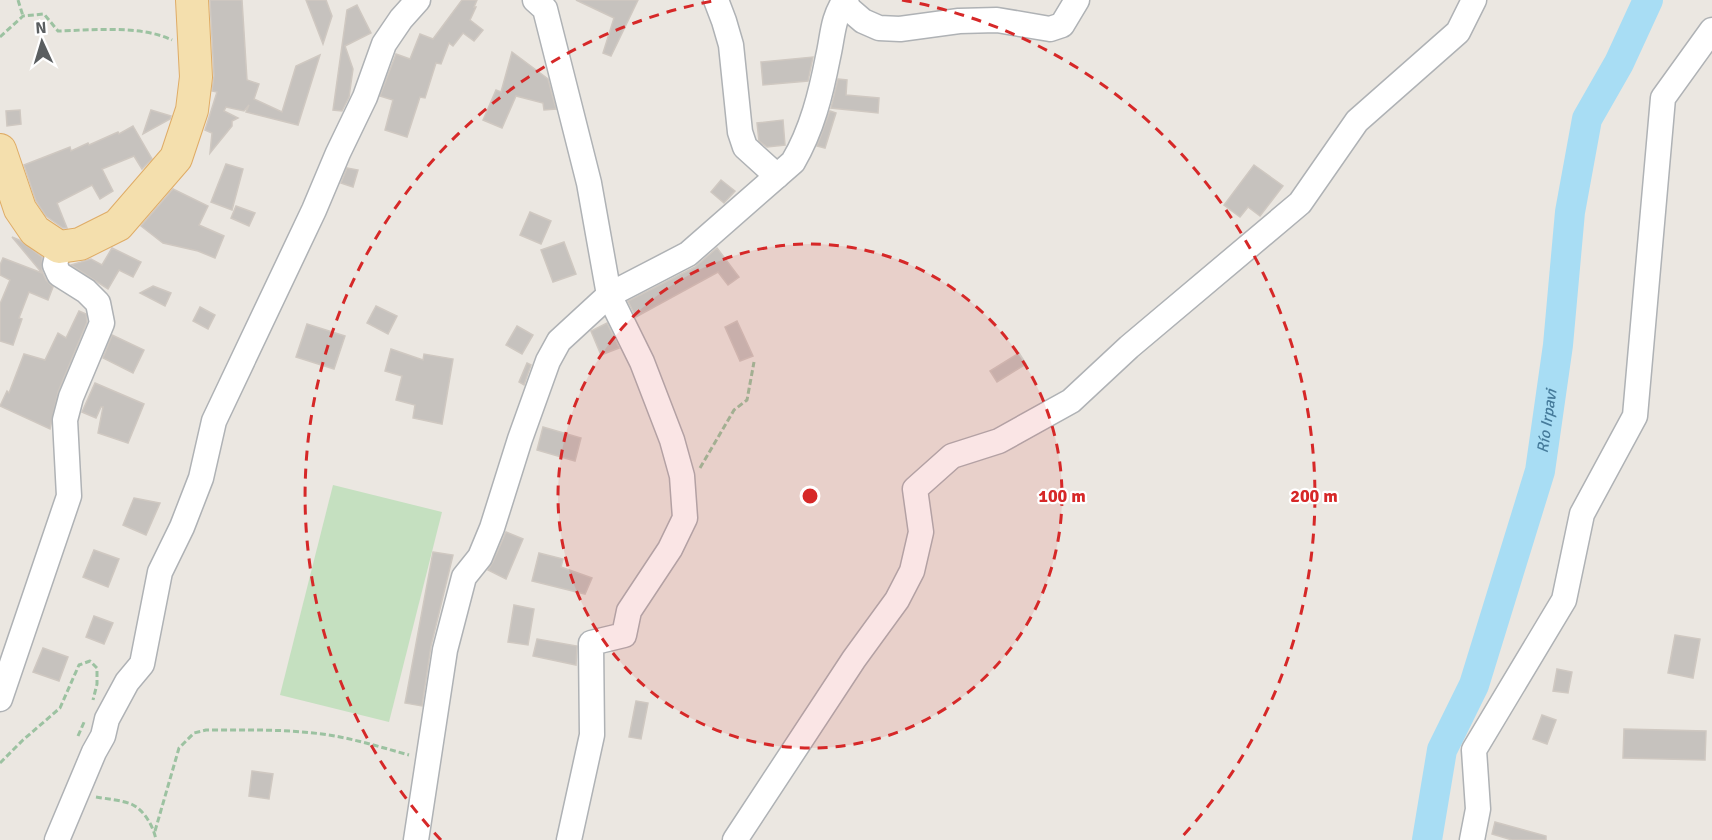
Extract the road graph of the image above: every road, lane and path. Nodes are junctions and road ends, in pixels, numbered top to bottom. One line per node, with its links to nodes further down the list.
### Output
1 (18, 0): 9 (path)
2 (192, 0): 12 (main road)
3 (418, 0): 22 (street)
4 (716, 0): 14 (street)
5 (845, 0): 6 (street); 14 (street)
6 (1077, 0)
7 (1474, 0): 31 (street)
8 (544, 3): 16 (street)
9 (23, 16): 11 (path); 12 (path)
10 (1712, 30): 32 (street)
11 (0, 37)
12 (195, 51): 15 (main road)
13 (0, 150): 15 (main road)
14 (777, 176): 16 (street)
15 (59, 247): 19 (street)
16 (609, 295): 18 (street); 23 (street)
17 (754, 362): 18 (path)
18 (682, 498): 30 (street)
19 (0, 699)
20 (92, 703): 24 (path)
21 (87, 715): 22 (path)
22 (93, 752): 25 (street)
23 (428, 761): 26 (path); 29 (street)
24 (0, 763)
25 (77, 792): 26 (path); 27 (street)
26 (154, 831): 28 (path)
27 (57, 840)
28 (156, 840)
29 (416, 840)
30 (569, 840)
31 (735, 840)
32 (1472, 840)

